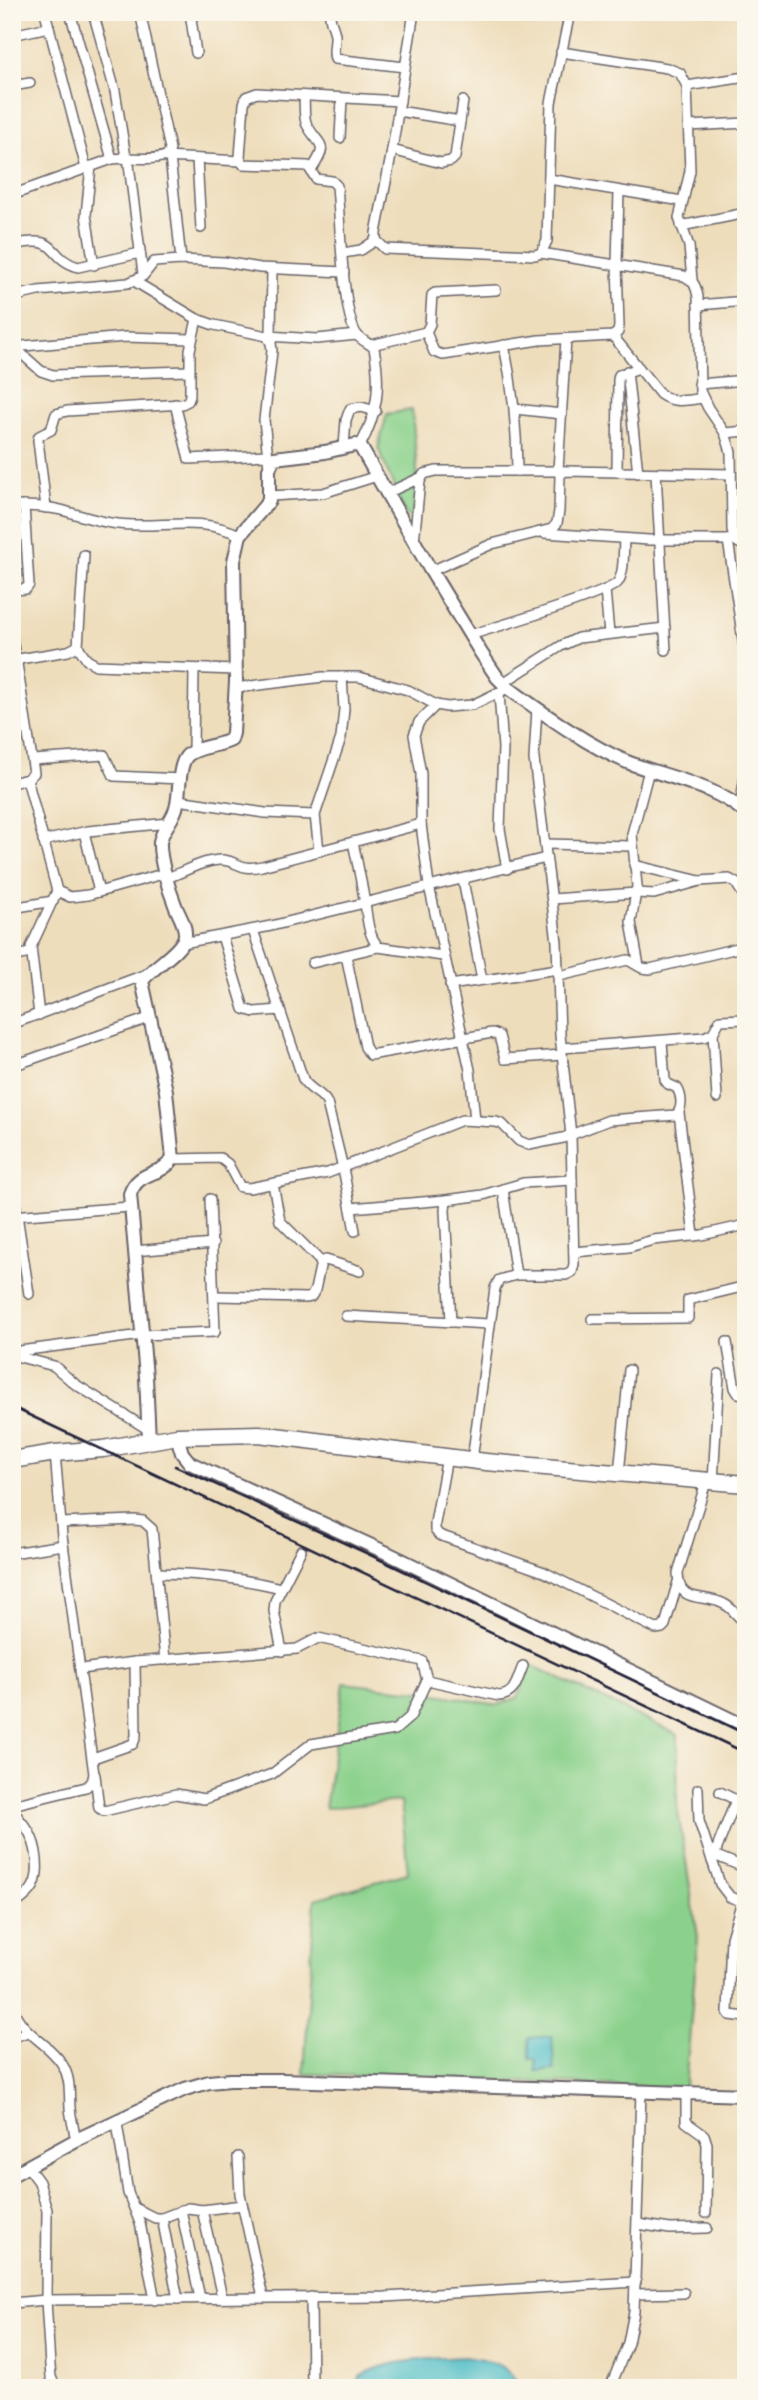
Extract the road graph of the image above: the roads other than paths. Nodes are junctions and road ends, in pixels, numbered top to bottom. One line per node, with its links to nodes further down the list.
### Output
1 (45, 12): 9 (street)
2 (70, 12): 29 (street)
3 (93, 12): 27 (street)
4 (140, 12): 28 (street)
5 (207, 12): 12 (street)
6 (330, 12): 13 (street)
7 (414, 12): 13 (street)
8 (570, 12): 11 (street)
9 (49, 27): 10 (street); 32 (street)
10 (12, 35)
11 (561, 52): 17 (street); 34 (street)
12 (196, 53)
13 (405, 67): 21 (street)
14 (746, 77): 17 (street)
15 (30, 83): 16 (street)
16 (12, 86)
17 (687, 86): 24 (street)
18 (304, 97): 19 (street); 31 (street); 33 (street)
19 (342, 99): 21 (street); 25 (street)
20 (463, 101): 22 (street)
21 (399, 106): 22 (street); 26 (street)
22 (460, 121): 26 (street)
23 (746, 124): 24 (street)
24 (689, 126): 37 (street)
25 (340, 138)
26 (392, 150): 41 (street)
27 (127, 157): 28 (street); 29 (street); 43 (street)
28 (167, 157): 30 (street); 46 (street)
29 (112, 159): 32 (street)
30 (197, 159): 31 (street); 40 (street)
31 (241, 161): 33 (street)
32 (88, 167): 36 (street); 48 (street)
33 (312, 169): 44 (street)
34 (549, 179): 35 (street); 45 (street)
35 (619, 191): 37 (street); 47 (street)
36 (12, 195)
37 (682, 201): 39 (street)
38 (746, 213): 39 (street)
39 (681, 226): 52 (street)
40 (201, 228)
41 (376, 240): 44 (street); 45 (street)
42 (12, 245): 48 (street)
43 (140, 253): 48 (street); 51 (street)
44 (343, 253): 50 (street)
45 (541, 253): 47 (street)
46 (181, 260): 49 (street); 51 (street)
47 (617, 264): 52 (street); 62 (street)
48 (94, 265)
49 (272, 269): 50 (street); 61 (street)
50 (344, 272): 60 (street)
51 (143, 276): 53 (street)
52 (691, 279): 57 (street)
53 (134, 281): 55 (street); 58 (street)
54 (496, 290): 59 (street)
55 (12, 297)
56 (746, 301): 57 (street)
57 (698, 305): 72 (street)
58 (197, 319): 61 (street); 63 (street)
59 (426, 332): 65 (street); 66 (street)
60 (357, 335): 61 (street); 65 (street)
61 (269, 336): 82 (street)
62 (613, 336): 64 (street); 68 (street)
63 (191, 339): 67 (street); 69 (street)
64 (566, 339): 66 (street); 77 (street)
65 (371, 345): 76 (street)
66 (504, 345): 75 (street)
67 (13, 347): 69 (street)
68 (639, 368): 70 (street); 73 (street)
69 (189, 371): 74 (street)
70 (627, 371): 86 (street); 87 (street)
71 (746, 380): 72 (street)
72 (699, 384): 73 (street)
73 (704, 398): 79 (street)
74 (175, 404): 82 (street); 96 (street)
75 (515, 409): 77 (street); 84 (street)
76 (376, 411): 80 (street); 81 (street)
77 (562, 414): 85 (street)
78 (746, 431): 79 (street)
79 (725, 433): 89 (street)
80 (360, 446): 81 (street); 90 (street)
81 (344, 447): 83 (street)
82 (267, 455): 83 (street)
83 (270, 469): 93 (street)
84 (517, 471): 85 (street); 91 (street)
85 (561, 471): 86 (street); 97 (street)
86 (617, 472): 87 (street)
87 (638, 473): 88 (street)
88 (656, 474): 89 (street); 100 (street)
89 (731, 474): 101 (street)
90 (377, 476): 92 (street); 93 (street)
91 (422, 477): 92 (street); 102 (street)
92 (387, 494): 102 (street)
93 (270, 496): 98 (street)
94 (12, 506): 95 (street)
95 (24, 506): 96 (street); 106 (street)
96 (46, 508): 98 (street)
97 (542, 533): 99 (street); 105 (street)
98 (240, 535): 116 (street)
99 (624, 539): 100 (street); 107 (street)
100 (660, 540): 101 (street); 108 (street)
101 (731, 540): 103 (street); 114 (street)
102 (414, 543): 105 (street)
103 (746, 545)
104 (84, 555): 112 (street)
105 (430, 571): 110 (street)
106 (12, 590)
107 (605, 590): 109 (street); 110 (street)
108 (665, 628): 109 (street); 113 (street)
109 (610, 634): 120 (street)
110 (470, 635): 120 (street)
111 (12, 636): 117 (street)
112 (78, 646): 115 (street); 117 (street)
113 (666, 650)
114 (746, 660)
115 (194, 669): 116 (street); 124 (street)
116 (236, 670): 119 (street)
117 (17, 671): 121 (street)
118 (342, 677): 119 (street); 122 (street); 133 (street)
119 (235, 688): 124 (street)
120 (503, 688): 122 (street); 123 (street); 144 (street)
121 (17, 696): 125 (street)
122 (436, 705): 135 (street)
123 (537, 708): 126 (street); 139 (street)
124 (193, 752): 129 (street)
125 (33, 760): 128 (street); 129 (street)
126 (649, 770): 132 (street); 140 (street)
127 (746, 770): 132 (street)
128 (27, 779): 130 (street); 137 (street)
129 (181, 779): 131 (street)
130 (12, 783)
131 (178, 800): 133 (street); 134 (street)
132 (743, 810)
133 (315, 815): 141 (street)
134 (169, 823): 136 (street); 145 (street)
135 (421, 824): 138 (street); 148 (street)
136 (84, 832): 137 (street); 150 (street)
137 (43, 841): 149 (street)
138 (353, 842): 141 (street); 155 (street)
139 (545, 844): 140 (street); 142 (street)
140 (631, 845): 143 (street)
141 (319, 851): 145 (street)
142 (546, 858): 144 (street); 152 (street)
143 (634, 864): 147 (street); 151 (street)
144 (507, 869): 146 (street)
145 (167, 875): 150 (street); 159 (street)
146 (463, 880): 148 (street); 170 (street)
147 (700, 881): 151 (street); 153 (street)
148 (429, 886): 155 (street); 164 (street)
149 (57, 891): 150 (street); 154 (street)
150 (99, 892)
151 (636, 893): 152 (street); 167 (street)
152 (552, 899): 168 (street)
153 (746, 899)
154 (52, 901): 156 (street); 162 (street)
155 (365, 903): 157 (street); 161 (street)
156 (12, 908)
157 (253, 930): 158 (street); 172 (street)
158 (222, 936): 159 (street); 172 (street)
159 (183, 943): 169 (street)
160 (746, 946): 167 (street)
161 (378, 947): 163 (street); 164 (street)
162 (30, 953): 165 (street); 173 (street)
163 (346, 954): 166 (street); 178 (street)
164 (443, 956): 171 (street)
165 (12, 957)
166 (312, 963)
167 (639, 966): 168 (street)
168 (559, 972): 170 (street); 180 (street)
169 (147, 974): 173 (street); 174 (street)
170 (482, 981): 171 (street)
171 (450, 985): 178 (street)
172 (280, 1010): 187 (street)
173 (39, 1015): 176 (street)
174 (149, 1018): 181 (street); 186 (street)
175 (746, 1019): 177 (street)
176 (12, 1024)
177 (713, 1033): 179 (street); 182 (street)
178 (463, 1039): 180 (street); 184 (street)
179 (662, 1042): 180 (street); 183 (street)
180 (562, 1051): 185 (street)
181 (12, 1066)
182 (717, 1098)
183 (679, 1112): 185 (street); 199 (street)
184 (475, 1120): 185 (street); 187 (street)
185 (571, 1135): 188 (street)
186 (173, 1159): 190 (street); 194 (street)
187 (343, 1168): 190 (street); 195 (street)
188 (572, 1180): 191 (street); 202 (street)
189 (12, 1182): 196 (street)
190 (273, 1184): 203 (street)
191 (503, 1189): 193 (street); 205 (street)
192 (210, 1199): 200 (street)
193 (446, 1199): 195 (street); 211 (street)
194 (130, 1207): 196 (street); 201 (street)
195 (351, 1208): 198 (street)
196 (15, 1216): 207 (street)
197 (746, 1225): 199 (street)
198 (355, 1230)
199 (694, 1236): 202 (street)
200 (213, 1244): 201 (street); 208 (street)
201 (134, 1251): 213 (street)
202 (574, 1252): 205 (street)
203 (321, 1262): 204 (street); 208 (street)
204 (360, 1271)
205 (516, 1275): 212 (street)
206 (746, 1286): 210 (street)
207 (29, 1294)
208 (215, 1296): 213 (street)
209 (346, 1316): 211 (street)
210 (593, 1318)
211 (451, 1322): 212 (street)
212 (489, 1324): 223 (street)
213 (142, 1335): 215 (street); 219 (street)
214 (727, 1342): 218 (street)
215 (12, 1354): 219 (street)
216 (629, 1370): 225 (street)
217 (719, 1374): 226 (street)
218 (746, 1395)
219 (149, 1435): 220 (highway); 221 (highway)
220 (177, 1436): 222 (highway); 242 (street)
221 (55, 1454): 224 (highway); 228 (street)
222 (447, 1457): 223 (highway); 233 (street)
223 (472, 1460): 225 (highway)
224 (12, 1461)
225 (619, 1474): 226 (highway)
226 (709, 1482): 227 (highway); 233 (street)
227 (746, 1485)
228 (61, 1523): 229 (street); 232 (street)
229 (63, 1545): 231 (street); 240 (street)
230 (301, 1550): 234 (street)
231 (12, 1553)
232 (157, 1573): 234 (street); 237 (street)
233 (678, 1581): 235 (street)
234 (281, 1588): 236 (street)
235 (746, 1623)
236 (282, 1650): 237 (street); 241 (street)
237 (165, 1660): 238 (street)
238 (135, 1662): 240 (street); 243 (street)
239 (523, 1666): 241 (street)
240 (80, 1669): 243 (street)
241 (427, 1680): 244 (street)
242 (746, 1727)
243 (93, 1758): 244 (street)
244 (94, 1774): 249 (street)
245 (698, 1789): 250 (street)
246 (720, 1792): 247 (street)
247 (736, 1800): 248 (street); 250 (street)
248 (746, 1805)
249 (12, 1807): 253 (street)
250 (713, 1858): 251 (street); 252 (street)
251 (746, 1868)
252 (744, 1902): 255 (street)
253 (12, 1906)
254 (12, 2006): 256 (street)
255 (746, 2018)
256 (27, 2032): 257 (street); 262 (street)
257 (12, 2038)
258 (641, 2092): 259 (street); 261 (street); 272 (street)
259 (686, 2094): 260 (street); 270 (street)
260 (746, 2095)
261 (117, 2123): 262 (street); 267 (street)
262 (76, 2140): 264 (street)
263 (238, 2157): 266 (street)
264 (28, 2166): 265 (street); 282 (street)
265 (12, 2175)
266 (242, 2205): 269 (street); 278 (street)
267 (135, 2208): 271 (street); 283 (street)
268 (181, 2210): 269 (street); 271 (street); 280 (street)
269 (202, 2210): 277 (street)
270 (706, 2213)
271 (162, 2218): 281 (street)
272 (638, 2224): 273 (street); 274 (street)
273 (707, 2228)
274 (636, 2282): 276 (street); 279 (street)
275 (684, 2293): 276 (street)
276 (635, 2294): 287 (street)
277 (222, 2297): 278 (street); 280 (street)
278 (262, 2297): 279 (street)
279 (311, 2297): 286 (street)
280 (200, 2298): 281 (street)
281 (178, 2299): 283 (street)
282 (46, 2300): 283 (street); 284 (street); 285 (street)
283 (155, 2300)
284 (12, 2303)
285 (56, 2388)
286 (312, 2388)
287 (610, 2388)

